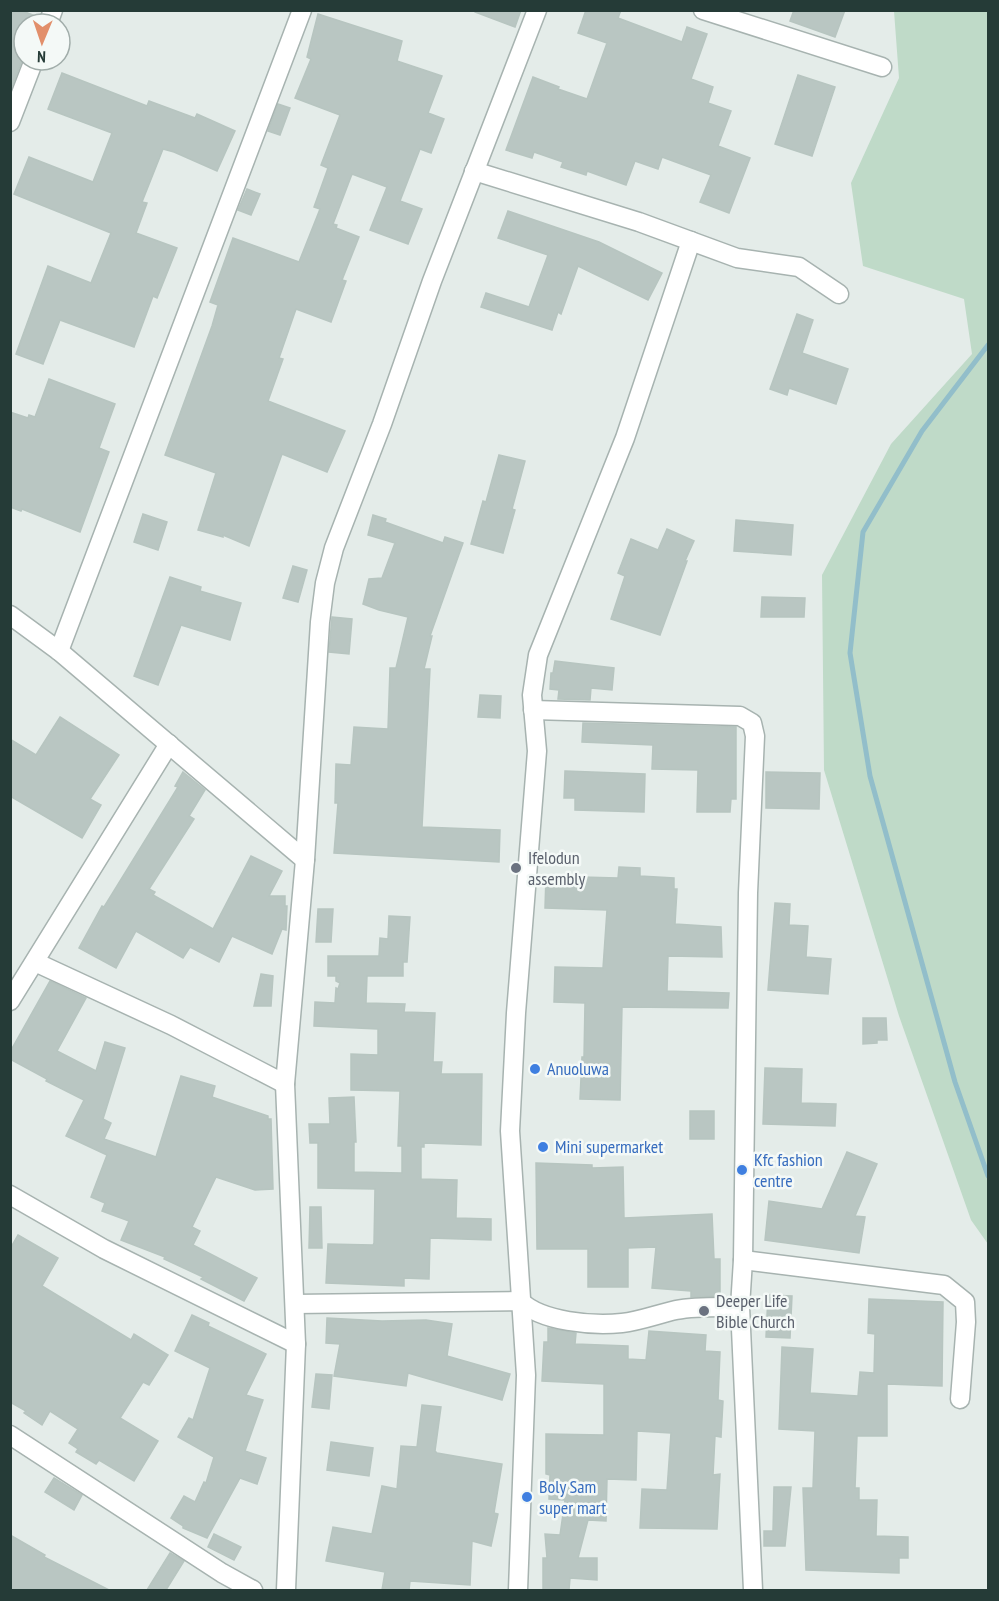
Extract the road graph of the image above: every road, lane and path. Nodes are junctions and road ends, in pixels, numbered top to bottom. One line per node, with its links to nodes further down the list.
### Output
1 (302, 10): 11 (street)
2 (537, 10): 7 (street)
3 (703, 10): 4 (street)
4 (882, 67)
5 (29, 72): 6 (street)
6 (10, 122)
7 (474, 171): 8 (street); 14 (street)
8 (691, 241): 9 (street); 12 (street)
9 (838, 294)
10 (10, 615): 11 (street)
11 (59, 651): 13 (street)
12 (533, 710): 19 (street); 20 (street)
13 (169, 744): 14 (street); 15 (street)
14 (305, 860): 17 (street)
15 (35, 962): 16 (street); 17 (street)
16 (10, 1002)
17 (285, 1084): 21 (street)
18 (10, 1195): 23 (street)
19 (743, 1260): 22 (street); 24 (street)
20 (520, 1301): 21 (street); 22 (street); 28 (street)
21 (295, 1304): 23 (street)
22 (740, 1307): 29 (street)
23 (296, 1344): 27 (street)
24 (960, 1399)
25 (10, 1435): 26 (street)
26 (253, 1590)
27 (286, 1590)
28 (518, 1590)
29 (753, 1590)

